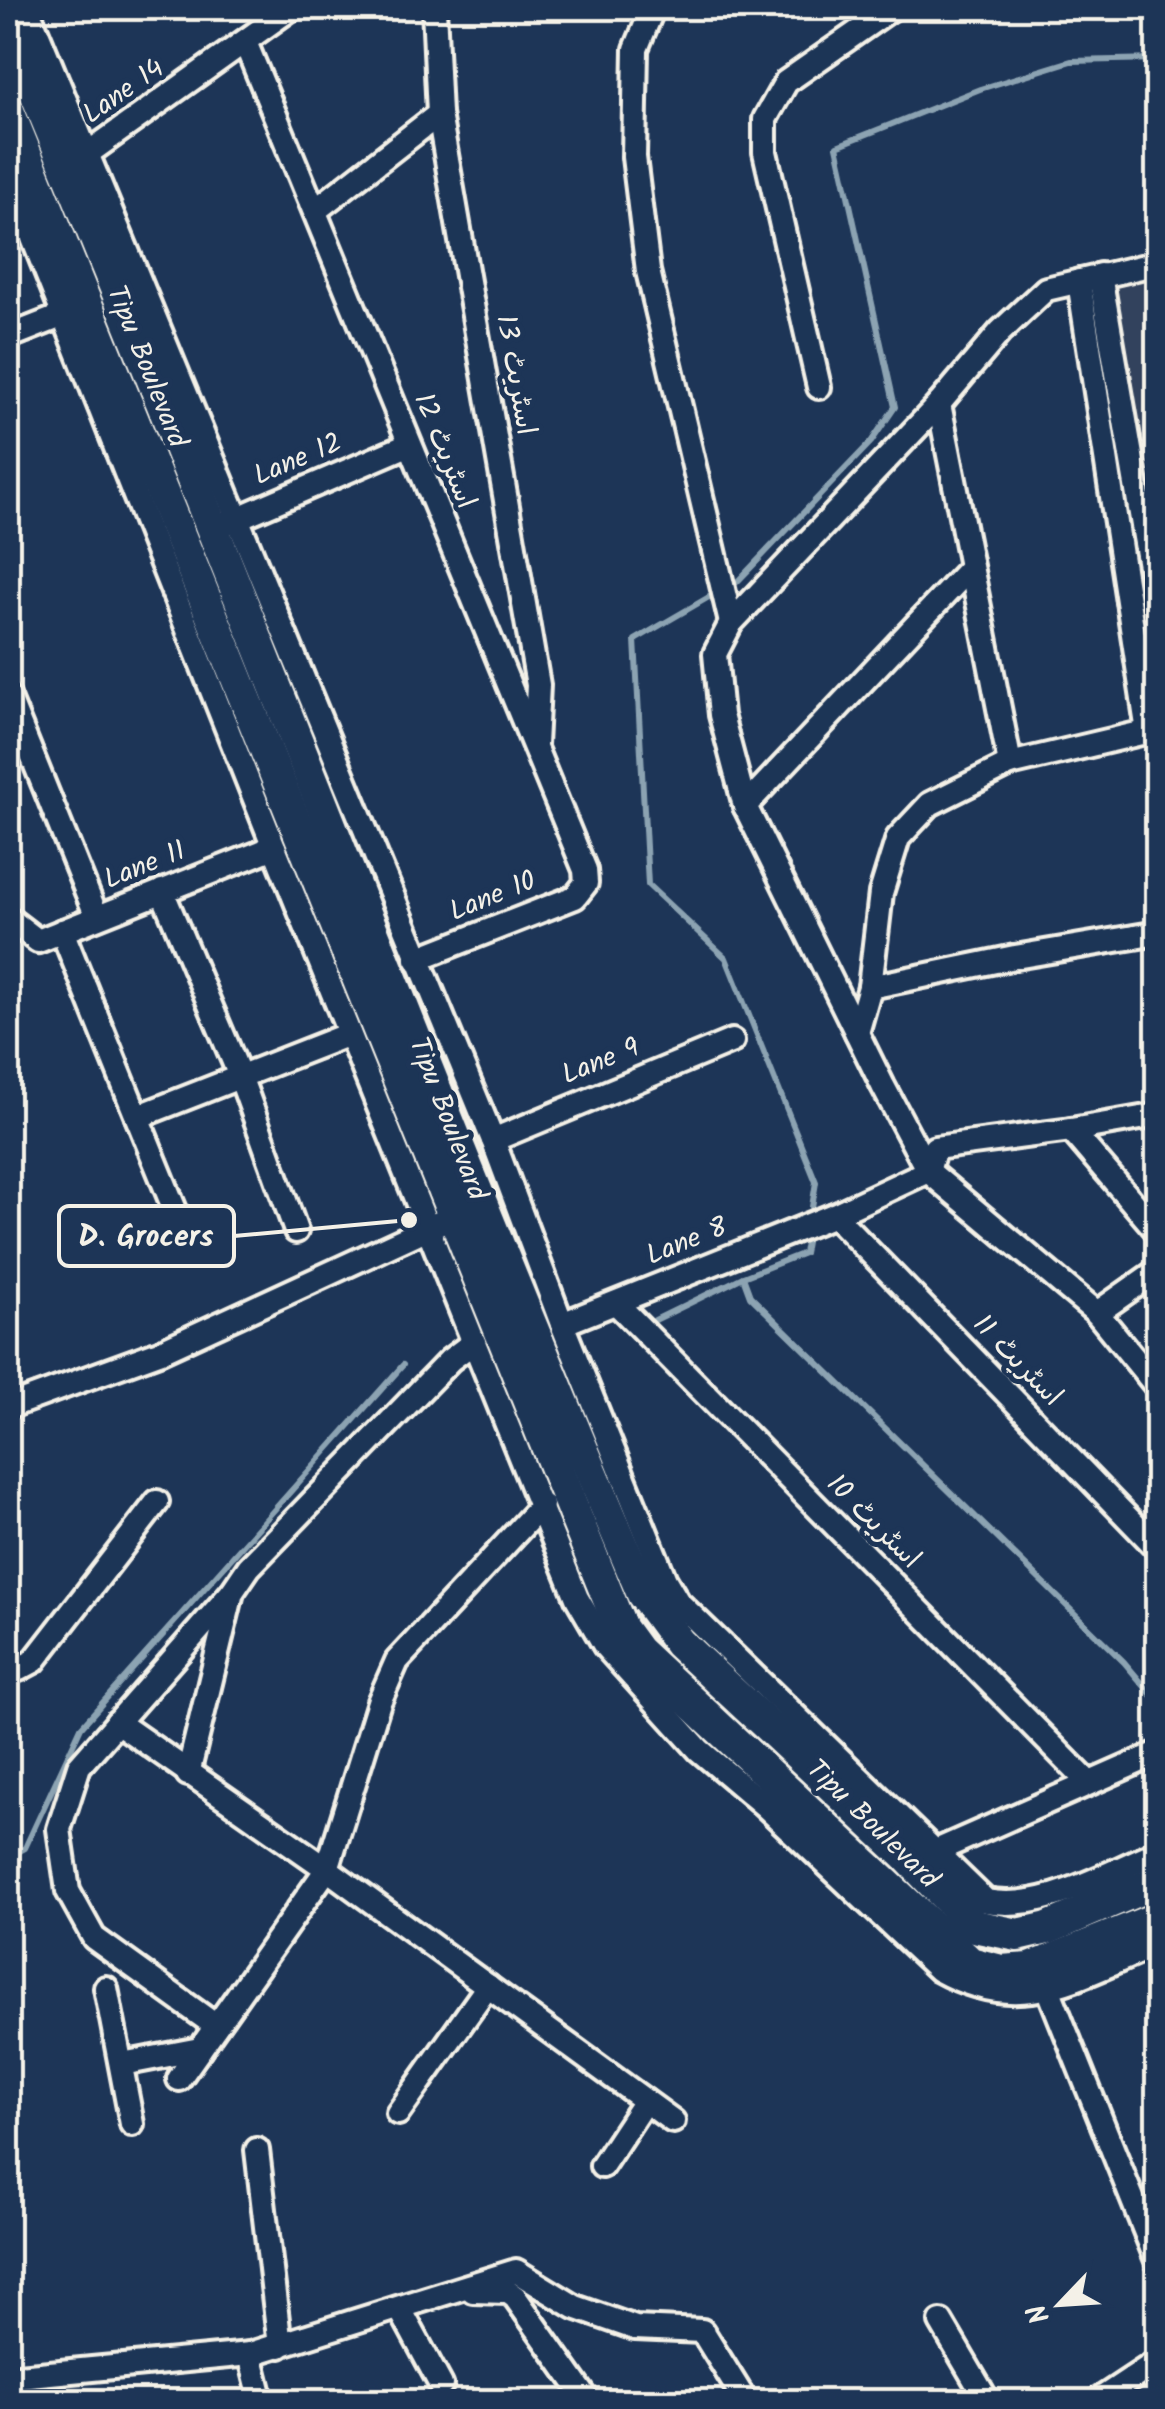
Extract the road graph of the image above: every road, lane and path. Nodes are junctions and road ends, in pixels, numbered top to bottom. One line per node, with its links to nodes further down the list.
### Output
1 (27, 8): 10 (street)
2 (292, 8): 7 (street, Lane 14)
3 (434, 8): 9 (street, اسٹریٹ 13)
4 (653, 8): 23 (street)
5 (892, 8): 17 (street)
6 (8, 25): 20 (street, Tipu Boulevard)
7 (246, 42): 10 (street, Lane 14); 12 (street, اسٹریٹ 12)
8 (8, 111): 15 (street, Tipu Boulevard)
9 (439, 114): 12 (street); 26 (street, اسٹریٹ 13)
10 (88, 154): 20 (street)
11 (8, 175): 15 (street)
12 (316, 210): 19 (street, اسٹریٹ 12)
13 (1158, 262): 14 (street)
14 (1090, 278): 18 (street); 22 (street); 25 (street)
15 (75, 310): 16 (street); 28 (street, Tipu Boulevard); 30 (street)
16 (8, 337)
17 (819, 387)
18 (939, 404): 21 (street); 23 (street)
19 (408, 444): 20 (street, Lane 12); 26 (street, اسٹریٹ 12)
20 (224, 524): 28 (street, Tipu Boulevard); 37 (street)
21 (969, 569): 27 (street); 29 (street)
22 (1158, 613)
23 (731, 623): 29 (street)
24 (8, 696): 33 (street)
25 (1153, 730): 27 (street)
26 (535, 752): 31 (street, اسٹریٹ 12)
27 (1010, 764): 38 (street)
28 (296, 781): 49 (street, Tipu Boulevard); 62 (street, Tipu Boulevard)
29 (745, 806): 39 (street)
30 (274, 847): 32 (street, Lane 11); 40 (street)
31 (586, 883): 37 (street, Lane 10)
32 (162, 891): 33 (street, Lane 11); 42 (street)
33 (97, 916): 35 (street, Lane 11)
34 (8, 918): 35 (street, Lane 11)
35 (62, 931): 44 (street)
36 (1158, 933): 38 (street)
37 (417, 960): 46 (street)
38 (870, 987): 39 (street)
39 (857, 1033): 47 (street)
40 (350, 1034): 42 (street); 49 (street)
41 (732, 1041): 46 (street, Lane 9)
42 (240, 1076): 44 (street); 50 (street)
43 (1158, 1114): 45 (street)
44 (137, 1117): 52 (street)
45 (1070, 1130): 47 (street, Lane 8); 51 (street)
46 (493, 1140): 56 (street)
47 (928, 1171): 48 (street, Lane 8); 55 (street)
48 (834, 1214): 54 (street, Lane 8); 63 (street, اسٹریٹ 11)
49 (440, 1222): 57 (street); 59 (street); 62 (street, Tipu Boulevard)
50 (296, 1231)
51 (1158, 1232)
52 (190, 1247)
53 (1158, 1270): 55 (street)
54 (616, 1303): 56 (street, Lane 8); 69 (street, اسٹریٹ 10)
55 (1098, 1313): 58 (street)
56 (562, 1324): 62 (street)
57 (474, 1342): 61 (street); 64 (street)
58 (1158, 1388)
59 (8, 1407)
60 (156, 1502): 65 (street)
61 (542, 1506): 72 (street); 78 (street)
62 (608, 1515): 70 (street); 73 (street, Tipu Boulevard); 74 (street, Tipu Boulevard)
63 (1158, 1549)
64 (232, 1592): 66 (street); 68 (street)
65 (8, 1653)
66 (118, 1722): 68 (street); 79 (street)
67 (1158, 1753): 69 (street)
68 (188, 1774): 72 (street)
69 (1088, 1782): 70 (street)
70 (936, 1851): 71 (street)
71 (1158, 1852)
72 (327, 1869): 76 (street); 79 (street)
73 (1158, 1881)
74 (1158, 1918)
75 (1158, 1944): 78 (street)
76 (488, 1986): 83 (street); 84 (street)
77 (106, 1988): 81 (street)
78 (1048, 1988): 89 (street)
79 (216, 2026): 80 (street)
80 (200, 2050): 81 (street); 82 (street)
81 (122, 2064): 86 (street)
82 (180, 2079)
83 (645, 2101): 85 (street); 88 (street)
84 (398, 2113)
85 (673, 2121)
86 (132, 2124)
87 (257, 2150): 93 (street)
88 (602, 2166)
89 (1158, 2263)
90 (455, 2291): 91 (street); 99 (street); 100 (street)
91 (400, 2309): 93 (street); 97 (street)
92 (940, 2322): 101 (street)
93 (280, 2346): 94 (street)
94 (250, 2354): 96 (street); 98 (street)
95 (1158, 2361): 102 (street)
96 (8, 2377)
97 (441, 2385)
98 (262, 2402)
99 (589, 2402)
100 (746, 2402)
101 (988, 2402)
102 (1096, 2402)

